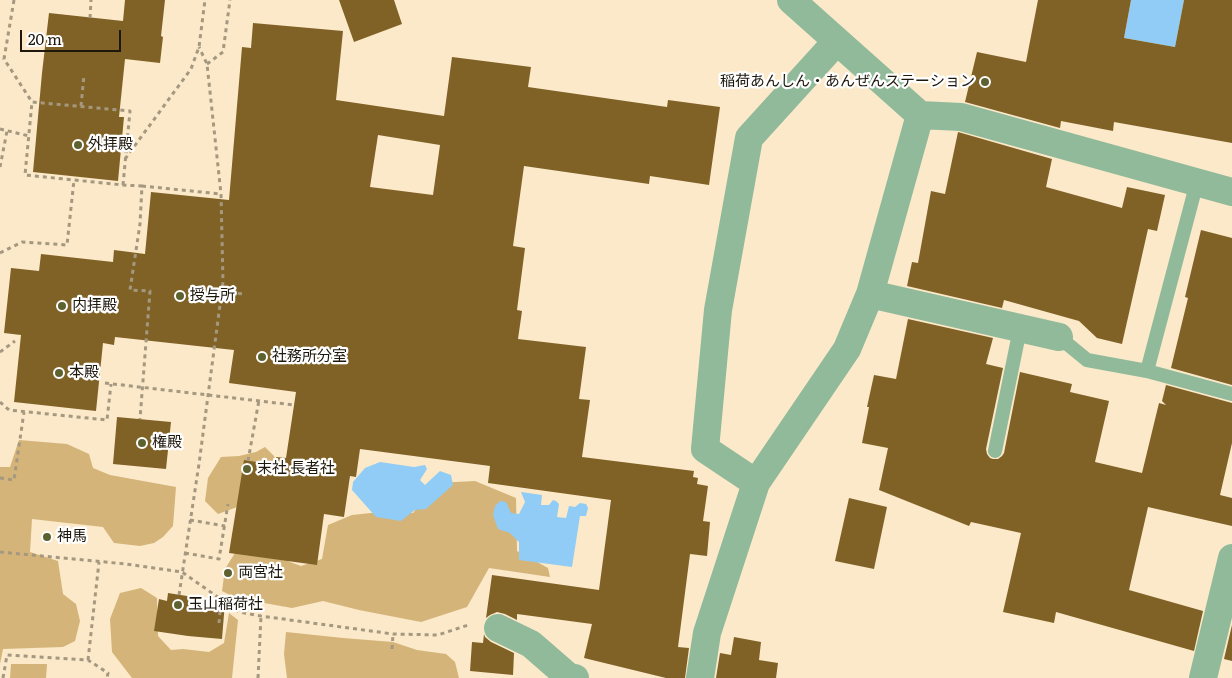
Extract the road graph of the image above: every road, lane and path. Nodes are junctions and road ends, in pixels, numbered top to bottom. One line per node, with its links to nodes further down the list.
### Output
1 (14, 0): 11 (path)
2 (91, 0): 6 (path)
3 (205, 0): 8 (path)
4 (230, 0): 9 (path)
5 (791, 0): 7 (street)
6 (90, 18)
7 (837, 41): 13 (street); 47 (street)
8 (199, 47): 9 (path); 17 (path)
9 (207, 64): 24 (path)
10 (84, 76): 12 (path)
11 (32, 102): 12 (path); 16 (path)
12 (81, 106): 17 (path)
13 (920, 115): 20 (street); 28 (street)
14 (0, 129): 15 (path)
15 (7, 131): 16 (path); 18 (path)
16 (29, 136): 19 (path)
17 (125, 160): 21 (path)
18 (0, 167)
19 (74, 180): 21 (path); 25 (path)
20 (1197, 182): 23 (street); 33 (lane)
21 (123, 185): 22 (path)
22 (142, 186): 24 (path); 36 (path)
23 (1232, 192)
24 (221, 194): 26 (path)
25 (0, 253)
26 (222, 292): 27 (path); 37 (path)
27 (244, 294)
28 (870, 294): 29 (street); 47 (street)
29 (1020, 329): 30 (street); 44 (lane)
30 (1060, 337): 33 (lane)
31 (15, 341): 32 (path)
32 (0, 352)
33 (1147, 371): 38 (lane)
34 (105, 383): 35 (path)
35 (110, 384): 36 (path); 42 (path)
36 (144, 388): 37 (path); 43 (path)
37 (208, 394): 39 (path); 49 (path)
38 (1232, 394)
39 (259, 400): 41 (path); 45 (path)
40 (0, 402): 42 (path)
41 (294, 405)
42 (24, 412): 46 (path)
43 (140, 420)
44 (995, 451)
45 (248, 461)
46 (0, 478)
47 (756, 483): 68 (street)
48 (228, 504): 50 (path)
49 (190, 520): 50 (path); 52 (path)
50 (225, 526): 52 (path)
51 (0, 552): 54 (path)
52 (185, 553): 55 (path)
53 (1232, 558): 69 (street)
54 (99, 562): 55 (path); 63 (path)
55 (182, 572): 56 (path); 57 (path)
56 (179, 595)
57 (220, 599): 58 (path); 59 (path)
58 (261, 616): 61 (path); 66 (path)
59 (219, 622)
60 (498, 628): 61 (path); 67 (street)
61 (393, 634): 62 (path)
62 (392, 650)
63 (88, 660): 64 (path); 65 (path)
64 (3, 678)
65 (107, 678)
66 (258, 678)
67 (575, 678)
68 (700, 678)
69 (1203, 678)

